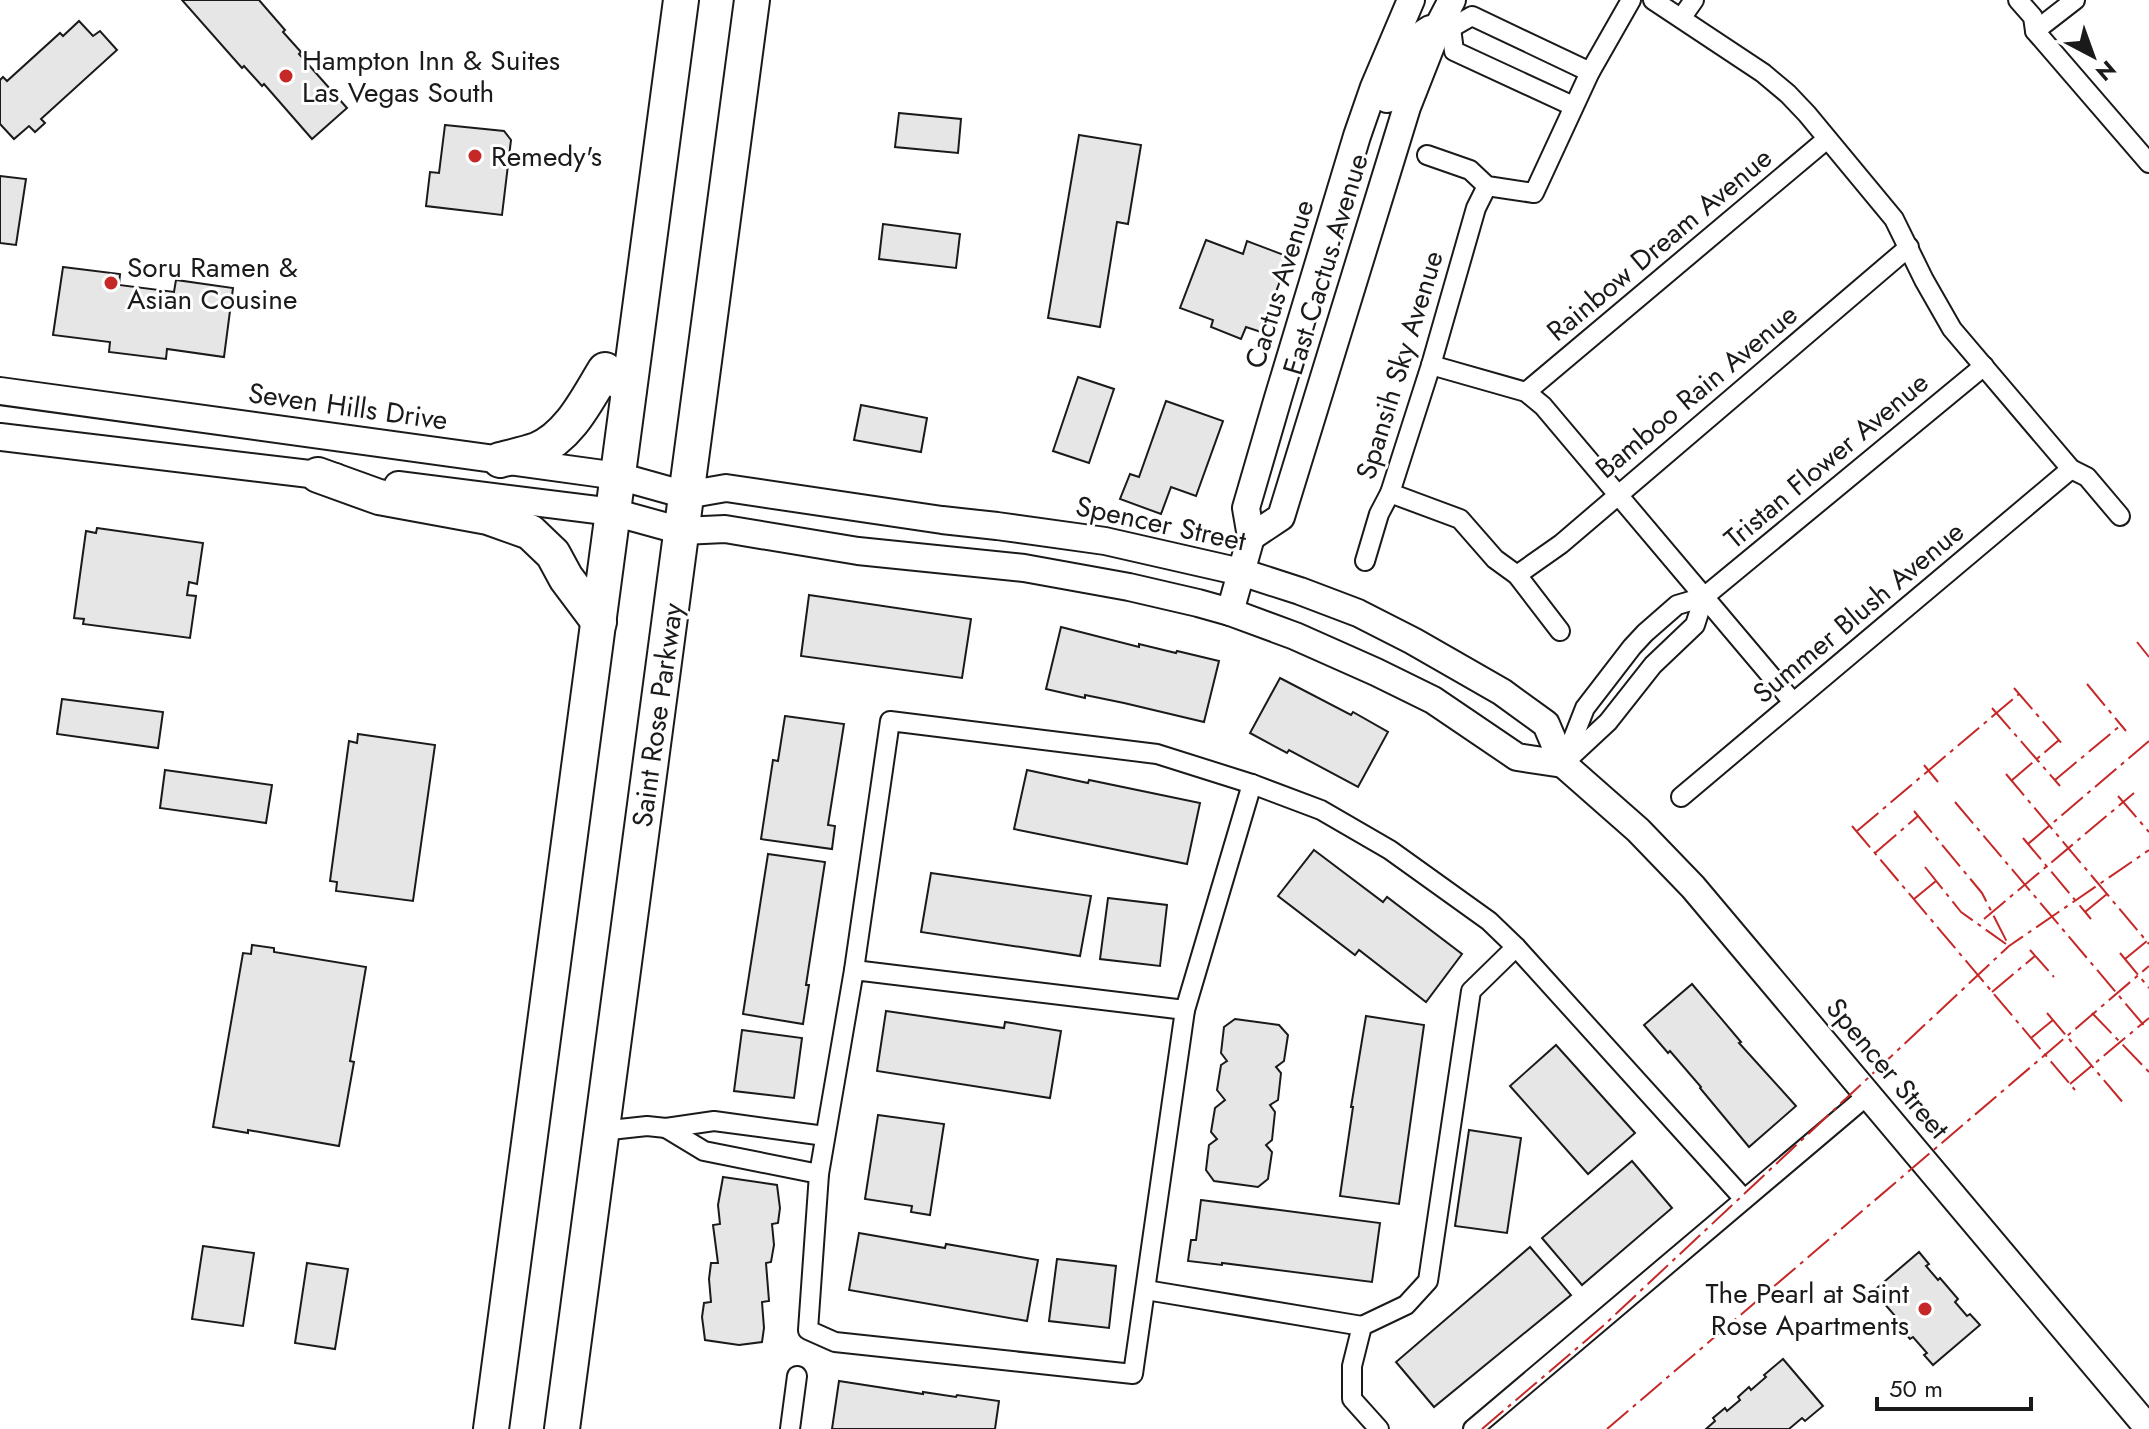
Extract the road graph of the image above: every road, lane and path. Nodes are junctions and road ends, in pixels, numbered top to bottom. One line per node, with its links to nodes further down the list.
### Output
1 (681, 0): 24 (highway)
2 (752, 0): 34 (highway, Saint Rose Parkway)
3 (1411, 0): 14 (main road, Cactus Avenue)
4 (1631, 0): 12 (street)
5 (1653, 0): 10 (street)
6 (1694, 0): 10 (street)
7 (2018, 0): 11 (street)
8 (2075, 0): 11 (street)
9 (1445, 13): 12 (street); 13 (street); 14 (main road); 23 (main road, East Cactus Avenue)
10 (1682, 17): 15 (street)
11 (2035, 31): 17 (street)
12 (1590, 72): 13 (street)
13 (1573, 106): 18 (street)
14 (1357, 136): 20 (main road, Cactus Avenue)
15 (1827, 139): 19 (street); 26 (street, Rainbow Dream Avenue)
16 (1427, 155): 18 (street)
17 (2149, 163)
18 (1487, 186): 21 (street, Spansih Sky Avenue)
19 (1909, 247): 22 (street); 33 (street, Bamboo Rain Avenue)
20 (1323, 248): 23 (main road); 38 (main road, Cactus Avenue)
21 (1431, 365): 26 (street); 32 (street, Spansih Sky Avenue)
22 (1984, 366): 29 (street); 42 (street, Tristan Flower Avenue)
23 (1325, 371): 38 (main road, East Cactus Avenue)
24 (629, 389): 28 (highway); 31 (highway)
25 (0, 391): 28 (main road, Seven Hills Drive)
26 (1526, 392): 33 (street)
27 (0, 437): 30 (main road)
28 (500, 460): 31 (main road, Seven Hills Drive)
29 (2071, 469): 36 (street); 45 (street, Summer Blush Avenue)
30 (318, 475): 35 (main road); 43 (highway)
31 (618, 476): 34 (main road, Seven Hills Drive); 35 (highway)
32 (1390, 493): 39 (street, Spansih Sky Avenue); 40 (street)
33 (1618, 494): 40 (street, Bamboo Rain Avenue); 42 (street)
34 (686, 495): 37 (highway, Saint Rose Parkway); 41 (main road, Spencer Street)
35 (613, 512): 37 (main road); 43 (highway)
36 (2120, 516)
37 (682, 531): 41 (main road, Spencer Street); 54 (highway, Saint Rose Parkway)
38 (1251, 537): 41 (main road, Cactus Avenue)
39 (1365, 561)
40 (1517, 575): 44 (street)
41 (1236, 592): 46 (main road, Spencer Street); 46 (main road, Spencer Street)
42 (1704, 597): 45 (street); 46 (street, Tristan Flower Avenue); 46 (street, Tristan Flower Avenue)
43 (599, 622): 61 (highway)
44 (1560, 631)
45 (1793, 702): 48 (street, Summer Blush Avenue)
46 (1563, 764): 52 (main road, Spencer Street)
47 (1252, 784): 49 (street); 50 (street); 51 (street)
48 (1681, 797)
49 (1516, 947): 57 (street); 59 (street)
50 (854, 970): 51 (street); 55 (street)
51 (1185, 1010): 58 (street)
52 (1869, 1094): 57 (street); 66 (main road, Spencer Street)
53 (666, 1128): 54 (street); 55 (street); 56 (street)
54 (601, 1131): 62 (highway, Saint Rose Parkway)
55 (825, 1136): 56 (street)
56 (819, 1174): 58 (street)
57 (1744, 1199): 65 (street)
58 (1146, 1290): 59 (street)
59 (1362, 1326): 64 (street)
60 (797, 1376): 63 (street)
61 (491, 1429)
62 (562, 1429)
63 (790, 1429)
64 (1379, 1429)
65 (1473, 1429)
66 (2149, 1429)

